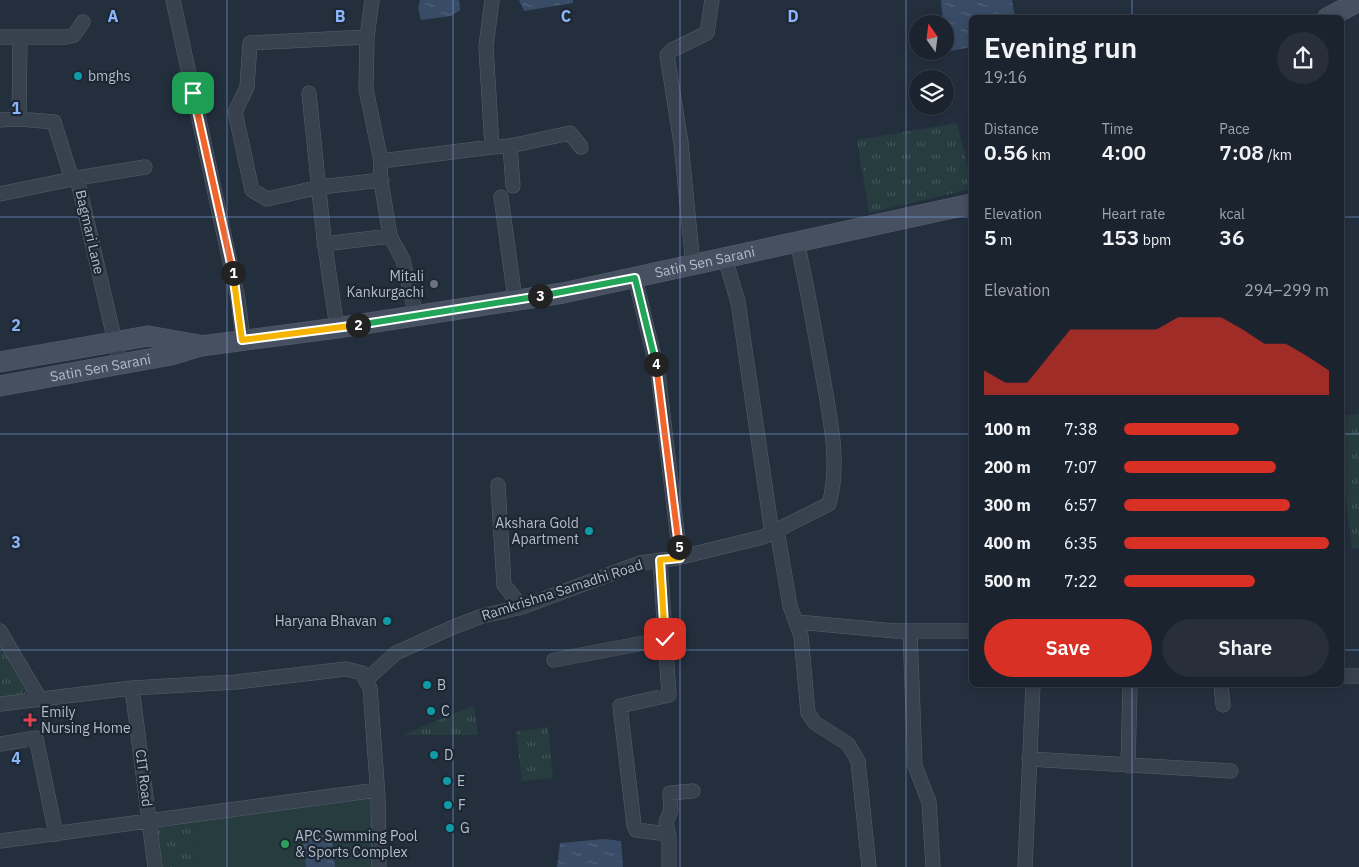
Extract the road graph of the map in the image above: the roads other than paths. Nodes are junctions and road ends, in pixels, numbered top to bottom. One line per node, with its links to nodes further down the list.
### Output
1 (173, 0): 36 (street)
2 (372, 0): 8 (street)
3 (492, 0): 14 (street)
4 (712, 0): 30 (street)
5 (1359, 1): 6 (main road)
6 (1333, 15)
7 (83, 22): 10 (street)
8 (367, 36): 17 (street); 22 (street)
9 (0, 37): 10 (street)
10 (20, 37): 13 (street)
11 (310, 93): 22 (street)
12 (0, 120): 13 (street)
13 (19, 120): 19 (street)
14 (492, 146): 15 (street); 17 (street)
15 (510, 146): 16 (street); 21 (street)
16 (581, 147)
17 (381, 162): 20 (street)
18 (145, 167): 19 (street)
19 (77, 178): 23 (street, Bagmari Lane); 35 (street, Bagmari Lane)
20 (382, 180): 22 (street); 26 (street)
21 (513, 186)
22 (320, 187): 28 (street)
23 (0, 194)
24 (501, 197): 32 (street)
25 (969, 204): 27 (main road, Satin Sen Sarani)
26 (390, 236): 28 (street); 33 (street)
27 (797, 242): 29 (main road, Satin Sen Sarani); 42 (street, Ramkrishna Samadhi Road)
28 (324, 244): 34 (street)
29 (725, 258): 30 (main road, Satin Sen Sarani); 42 (street)
30 (693, 265): 31 (main road, Satin Sen Sarani)
31 (635, 278): 32 (main road, Satin Sen Sarani); 43 (street)
32 (515, 299): 33 (main road, Satin Sen Sarani)
33 (416, 316): 34 (main road, Satin Sen Sarani)
34 (337, 328): 36 (main road, Satin Sen Sarani)
35 (115, 340): 37 (main road, Satin Sen Sarani); 38 (main road, Satin Sen Sarani); 39 (street, Bagmari Lane)
36 (242, 340): 37 (main road, Satin Sen Sarani)
37 (201, 346): 39 (main road, Satin Sen Sarani)
38 (0, 362)
39 (120, 364): 40 (main road, Satin Sen Sarani)
40 (0, 386)
41 (498, 484): 45 (street)
42 (775, 532): 43 (street, Ramkrishna Samadhi Road); 46 (street)
43 (680, 558): 44 (street, Ramkrishna Samadhi Road)
44 (660, 560): 45 (street, Ramkrishna Samadhi Road); 50 (street)
45 (522, 606): 54 (street, Ramkrishna Samadhi Road)
46 (797, 622): 48 (street); 75 (street)
47 (0, 631): 59 (street)
48 (910, 631): 49 (street); 76 (street)
49 (969, 632)
50 (665, 639): 51 (street); 70 (street)
51 (554, 660)
52 (1344, 676): 53 (street)
53 (1359, 676)
54 (366, 680): 58 (street); 66 (street)
55 (1033, 687): 63 (street)
56 (1130, 687): 64 (street)
57 (1221, 687): 61 (street)
58 (132, 688): 59 (street); 68 (street, CIT Road)
59 (40, 699): 60 (street)
60 (0, 704)
61 (1223, 706)
62 (0, 744): 69 (street)
63 (1029, 759): 64 (street); 77 (street)
64 (1128, 766): 65 (street)
65 (1230, 771)
66 (377, 790): 68 (street); 73 (street)
67 (693, 791): 70 (street)
68 (149, 821): 69 (street); 72 (street, CIT Road)
69 (56, 834): 71 (street)
70 (669, 838): 74 (street)
71 (0, 841)
72 (155, 867)
73 (379, 867)
74 (669, 867)
75 (868, 867)
76 (933, 867)
77 (1025, 867)

